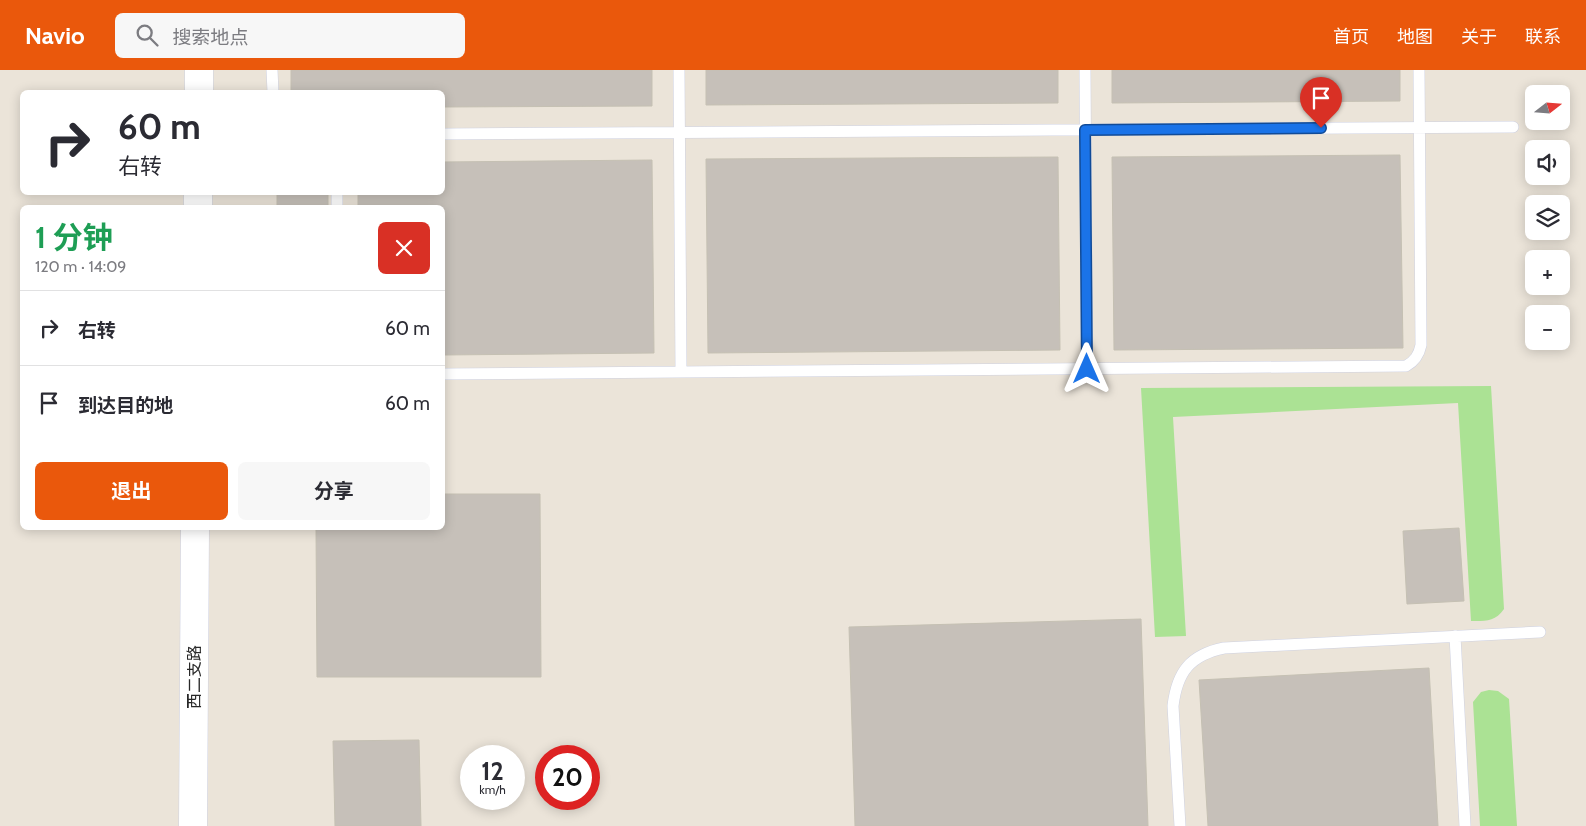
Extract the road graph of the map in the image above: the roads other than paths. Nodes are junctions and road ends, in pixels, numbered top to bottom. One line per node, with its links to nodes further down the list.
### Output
1 (199, 70): 6 (street)
2 (272, 70): 7 (lane)
3 (679, 70): 11 (lane)
4 (1085, 70): 10 (lane)
5 (1419, 70): 9 (lane)
6 (199, 90)
7 (272, 90)
8 (1513, 127): 9 (lane)
9 (1419, 128): 10 (lane); 13 (lane)
10 (1085, 130): 11 (lane); 13 (lane)
11 (679, 133): 12 (lane); 14 (lane)
12 (445, 134)
13 (1087, 369): 14 (lane)
14 (681, 372): 15 (lane)
15 (445, 374)
16 (195, 530): 19 (street, 西二支路)
17 (1540, 632): 18 (lane)
18 (1455, 636): 20 (lane); 21 (lane)
19 (193, 826)
20 (1180, 826)
21 (1466, 826)

